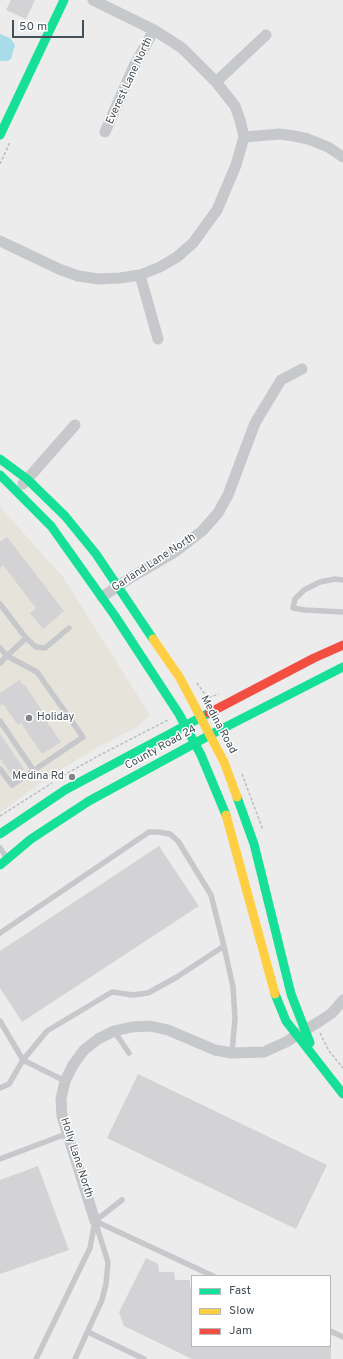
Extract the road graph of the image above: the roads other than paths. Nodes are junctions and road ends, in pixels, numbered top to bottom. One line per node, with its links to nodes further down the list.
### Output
1 (64, 0): 7 (street)
2 (93, 0): 3 (street)
3 (154, 30): 5 (street); 6 (street, Everest Lane North)
4 (266, 35): 5 (street)
5 (216, 82): 8 (street)
6 (105, 132)
7 (0, 136)
8 (244, 137): 9 (street); 11 (street)
9 (343, 157)
10 (0, 241): 11 (street)
11 (140, 275): 12 (street)
12 (158, 338)
13 (302, 370): 20 (street, Garland Lane North)
14 (75, 425): 17 (street)
15 (0, 459): 17 (street, Medina Road)
16 (0, 475): 18 (street, Medina Road)
17 (27, 479): 18 (street); 20 (street, Medina Road)
18 (17, 490): 21 (street, Medina Road)
19 (343, 580): 23 (lane)
20 (118, 586): 21 (street, Garland Lane North); 31 (street, Medina Road)
21 (102, 597): 33 (street, Medina Road)
22 (0, 604): 25 (lane)
23 (343, 612)
24 (69, 628): 25 (lane)
25 (26, 638): 28 (lane)
26 (343, 645): 31 (street, County Road 24)
27 (0, 648): 28 (lane)
28 (7, 656): 29 (lane); 37 (lane)
29 (0, 663)
30 (343, 667): 34 (street, County Road 24)
31 (201, 718): 33 (street, County Road 24); 34 (street, Medina Road)
32 (0, 721): 37 (lane)
33 (185, 726): 35 (street, Medina Road); 38 (street, County Road 24)
34 (210, 735): 35 (street, County Road 24); 47 (street, Medina Road)
35 (195, 744): 40 (street, County Road 24); 47 (street, Medina Road)
36 (0, 768): 37 (lane)
37 (34, 771)
38 (0, 834)
39 (0, 848): 40 (lane)
40 (8, 858): 41 (street, County Road 24)
41 (0, 865)
42 (0, 933): 43 (lane)
43 (224, 946): 49 (lane); 50 (lane)
44 (343, 1000): 47 (street, Holly Lane North)
45 (0, 1021): 50 (lane)
46 (114, 1031): 48 (lane); 49 (street, Holly Lane North); 51 (street, Holly Lane North)
47 (301, 1033): 49 (street, Holly Lane North); 53 (street, Medina Road)
48 (129, 1052)
49 (232, 1054)
50 (23, 1060): 51 (lane); 52 (lane)
51 (65, 1081): 54 (street, Holly Lane North)
52 (0, 1088)
53 (343, 1094)
54 (66, 1134): 55 (lane); 57 (street, Holly Lane North)
55 (0, 1159)
56 (122, 1200): 57 (lane)
57 (95, 1221): 58 (lane); 60 (lane); 62 (lane)
58 (211, 1275)
59 (331, 1331): 61 (lane)
60 (88, 1332): 63 (lane); 64 (lane)
61 (343, 1337)
62 (36, 1359)
63 (75, 1359)
64 (144, 1359)

